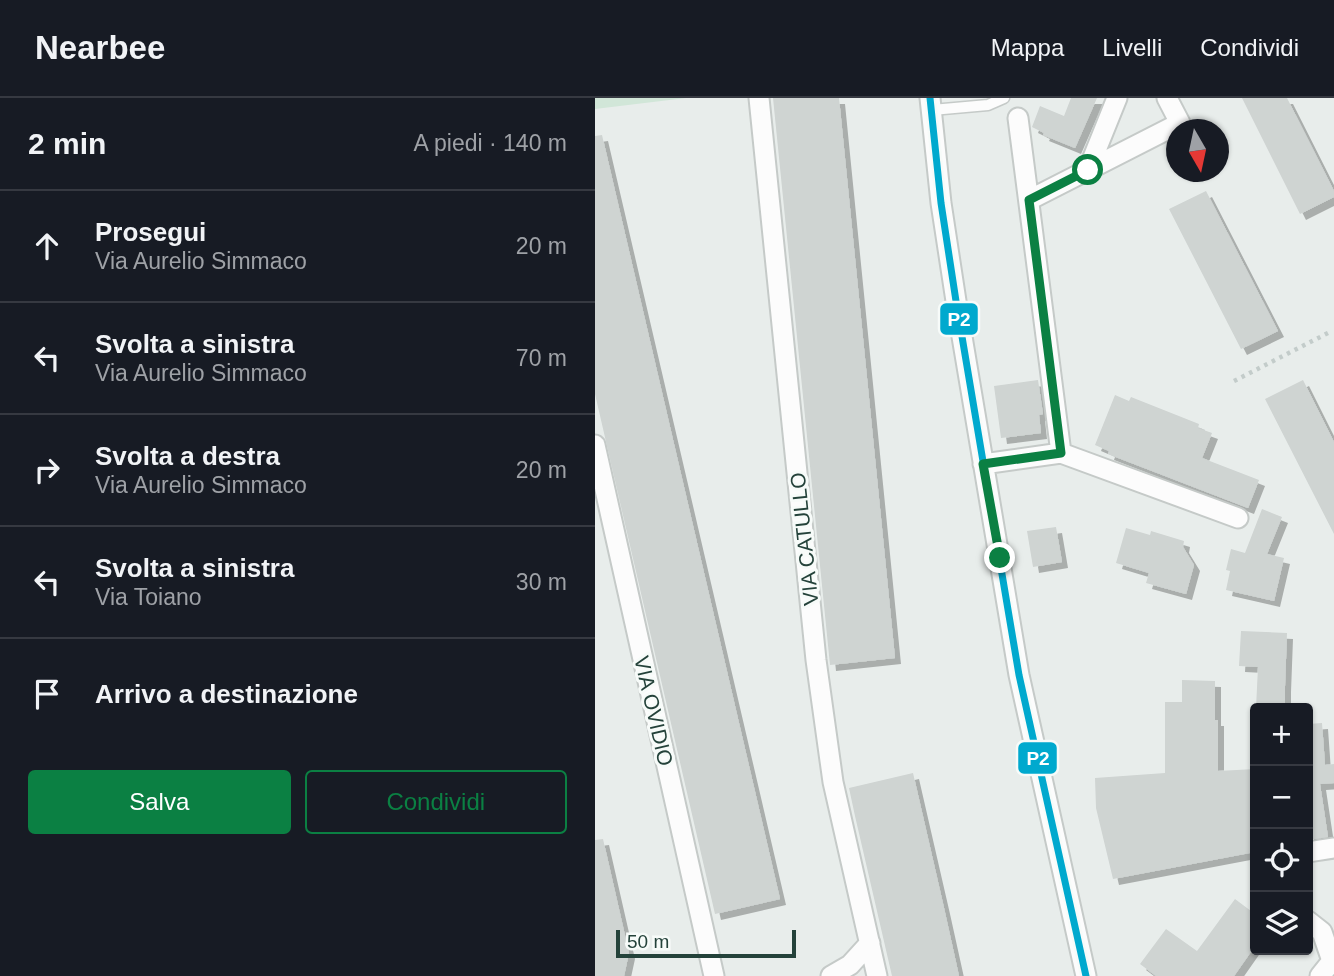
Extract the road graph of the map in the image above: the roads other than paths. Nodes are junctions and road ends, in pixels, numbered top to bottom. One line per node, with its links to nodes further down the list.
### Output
1 (759, 98): 16 (street, VIA CATULLO)
2 (1004, 98): 5 (lane)
3 (1117, 98): 7 (street)
4 (1167, 98): 7 (street)
5 (931, 104): 11 (street)
6 (1018, 118): 8 (street)
7 (1088, 170): 8 (street)
8 (1029, 200): 10 (street)
9 (595, 445): 18 (street, VIA OVIDIO)
10 (1061, 453): 11 (street); 12 (street)
11 (983, 464): 21 (street)
12 (1238, 518)
13 (1334, 848): 14 (street)
14 (1313, 851)
15 (1313, 925): 17 (street)
16 (870, 943): 19 (street); 20 (street, VIA CATULLO)
17 (1329, 966)
18 (714, 976)
19 (831, 976)
20 (877, 976)
21 (1086, 976)

